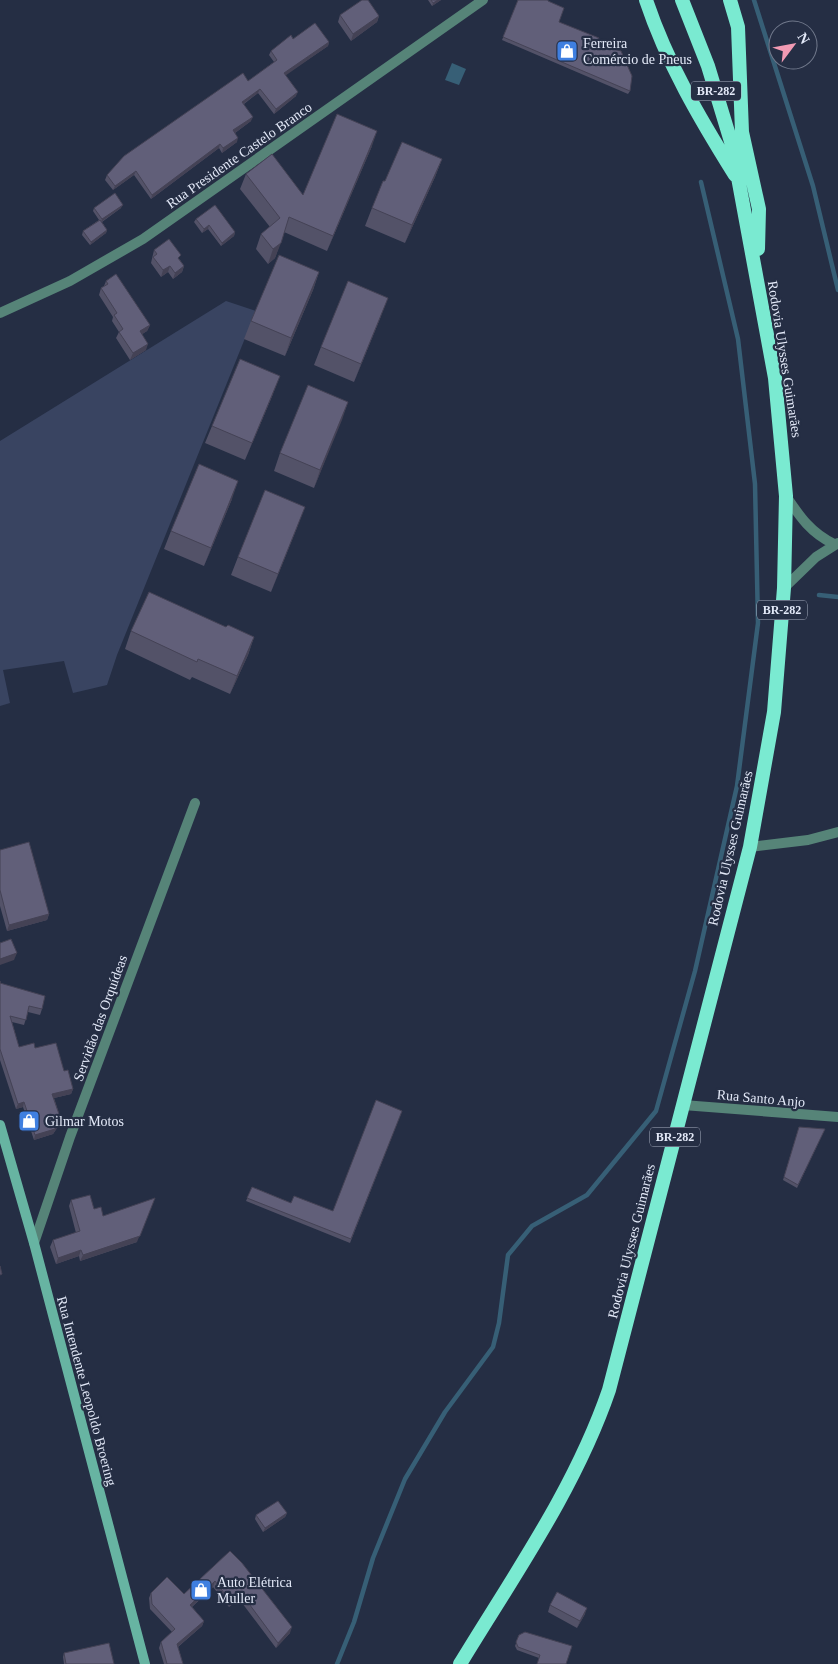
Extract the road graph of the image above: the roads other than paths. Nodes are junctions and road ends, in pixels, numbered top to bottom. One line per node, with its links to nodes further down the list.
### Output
1 (482, 0): 7 (street, Rua Presidente Castelo Branco)
2 (646, 0): 5 (highway)
3 (682, 0): 5 (highway, Rodovia Ulysses Guimarães / BR-282)
4 (730, 0): 6 (highway)
5 (740, 184): 6 (highway, Rodovia Ulysses Guimarães / BR-282)
6 (757, 283): 8 (highway, Rodovia Ulysses Guimarães / BR-282)
7 (0, 313)
8 (786, 496): 9 (street); 10 (highway, Rodovia Ulysses Guimarães / BR-282)
9 (836, 544): 10 (street)
10 (784, 588): 13 (highway, Rodovia Ulysses Guimarães / BR-282)
11 (195, 803): 17 (street, Servidão das Orquídeas)
12 (838, 832): 13 (street)
13 (750, 847): 14 (highway, Rodovia Ulysses Guimarães / BR-282)
14 (683, 1105): 15 (street, Rua Santo Anjo); 19 (highway, Rodovia Ulysses Guimarães / BR-282)
15 (838, 1117)
16 (0, 1125): 17 (main road, Rua Intendente Leopoldo Broering)
17 (34, 1243): 18 (main road, Rua Intendente Leopoldo Broering)
18 (145, 1664)
19 (460, 1664)

